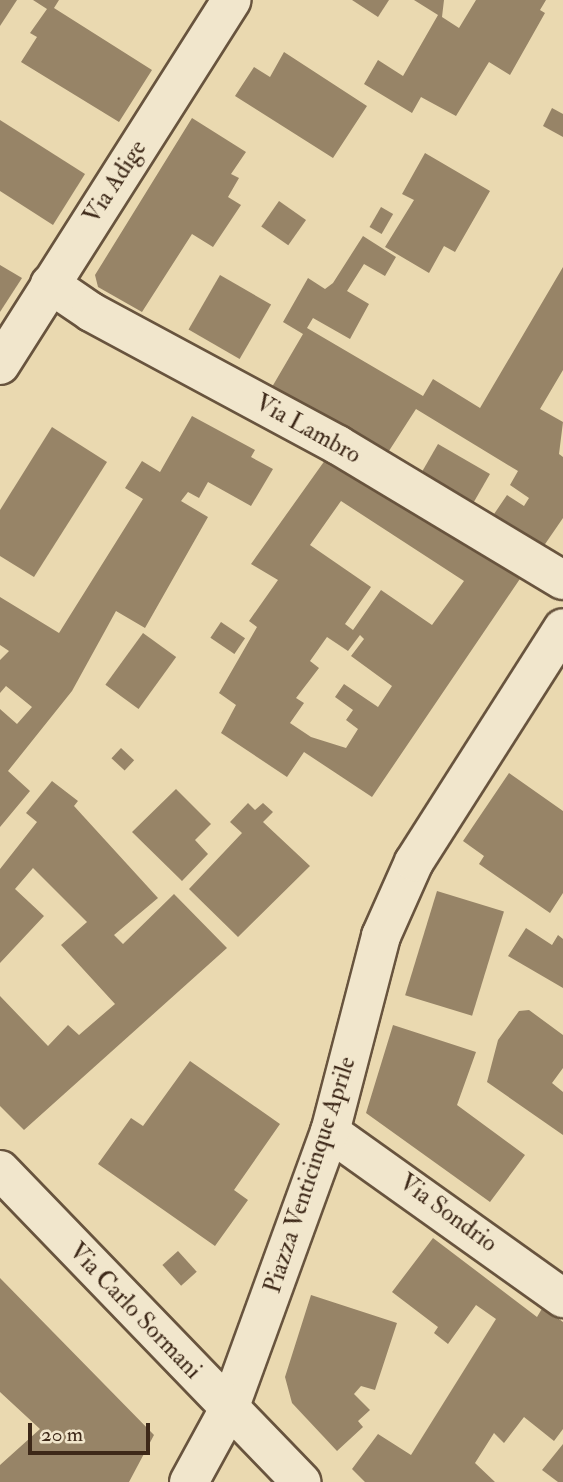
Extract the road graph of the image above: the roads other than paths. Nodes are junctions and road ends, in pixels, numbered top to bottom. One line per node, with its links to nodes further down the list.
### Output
1 (232, 0): 2 (street, Via Adige)
2 (50, 284): 3 (street, Via Adige); 4 (street, Via Lambro)
3 (0, 365)
4 (563, 580)
5 (556, 653): 6 (street, Piazza Venticinque Aprile)
6 (330, 1132): 8 (street, Via Sondrio); 9 (street, Piazza Venticinque Aprile)
7 (0, 1170): 9 (street, Via Carlo Sormani)
8 (563, 1298)
9 (229, 1409): 10 (street, Piazza Venticinque Aprile); 11 (street, Via Carlo Sormani)
10 (190, 1482)
11 (301, 1482)

